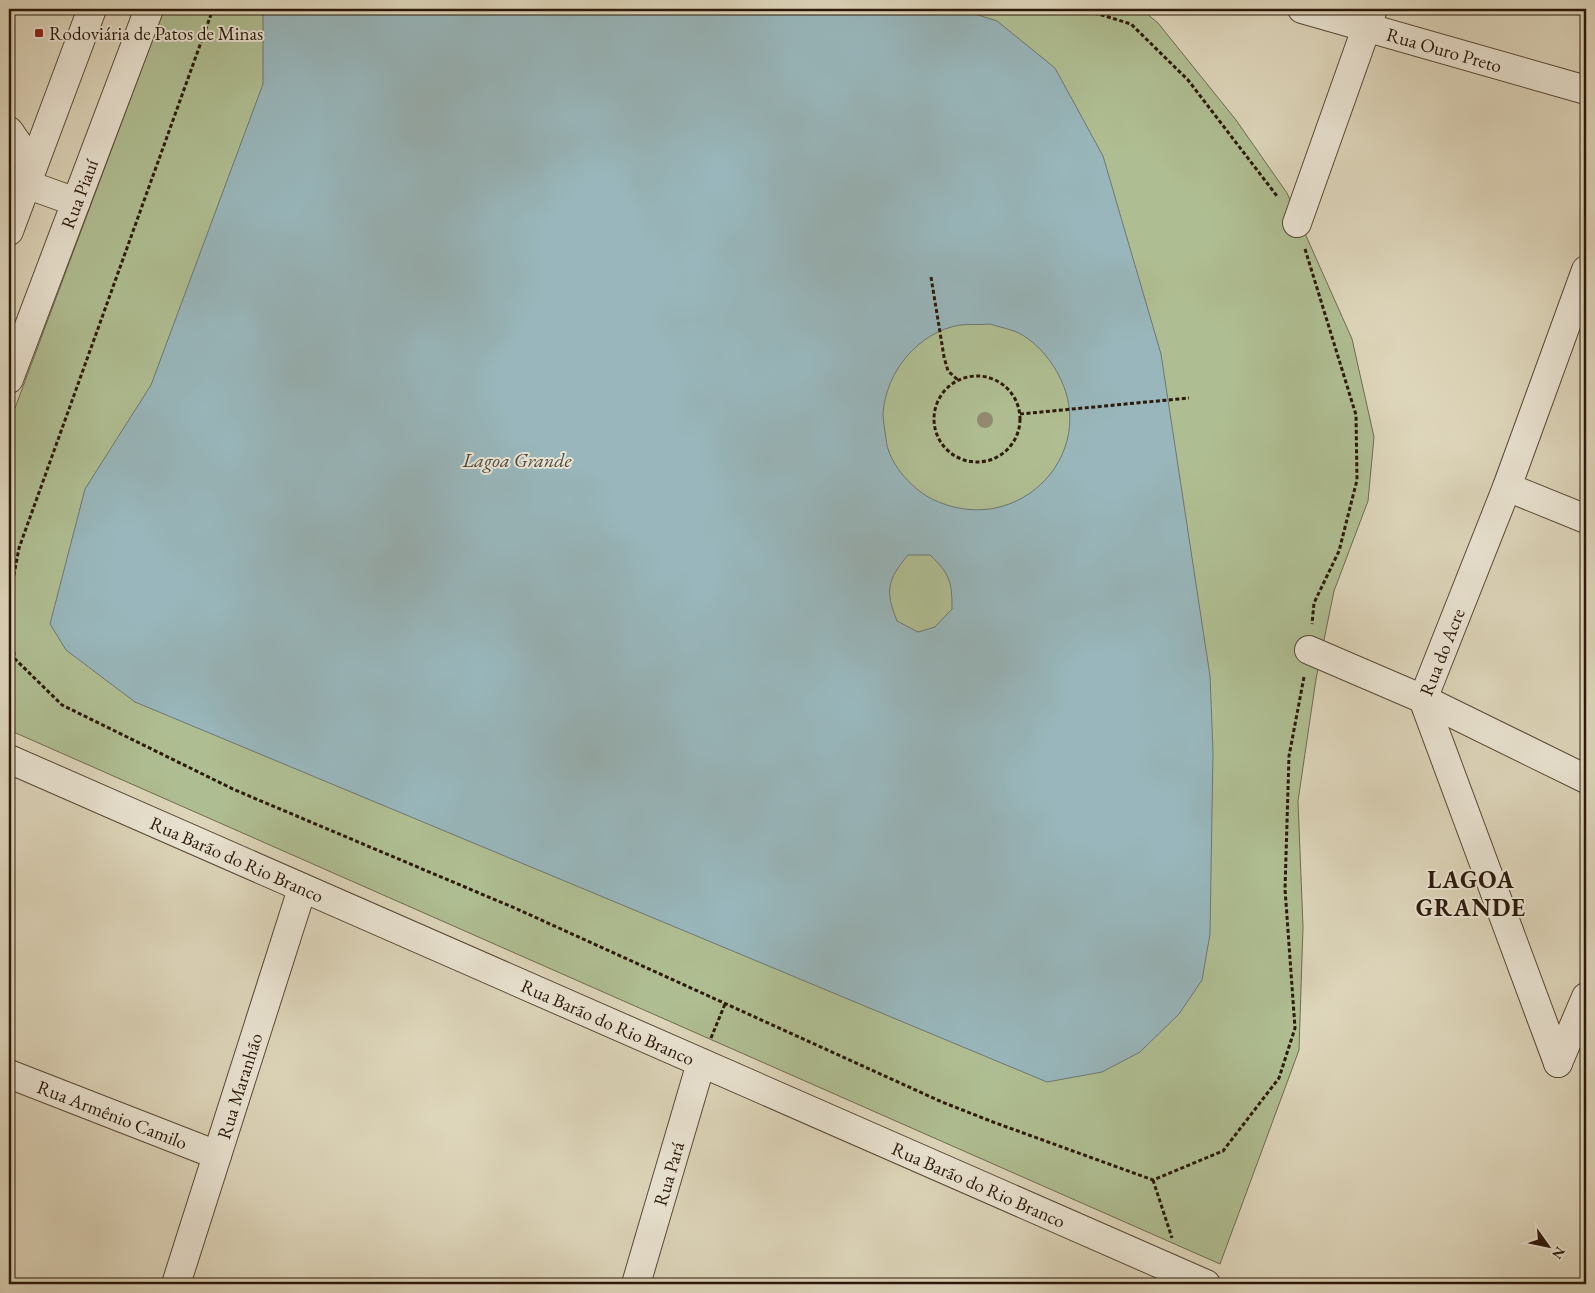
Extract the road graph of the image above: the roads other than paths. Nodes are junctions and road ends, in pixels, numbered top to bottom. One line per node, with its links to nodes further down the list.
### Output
1 (92, 9): 7 (street)
2 (149, 9): 8 (street, Rua Piauí)
3 (1302, 9): 4 (street, Rua Ouro Preto)
4 (1369, 19): 5 (street, Rua Ouro Preto); 9 (street)
5 (1586, 90)
6 (9, 131): 7 (street)
7 (23, 176): 8 (street); 10 (street)
8 (76, 202): 13 (street, Rua Piauí)
9 (1297, 223)
10 (9, 231)
11 (1586, 270): 12 (street, Rua do Acre)
12 (1581, 300): 14 (street, Rua do Acre)
13 (9, 379)
14 (1507, 486): 15 (street); 17 (street, Rua do Acre)
15 (1586, 519)
16 (1308, 650): 17 (street)
17 (1423, 699): 19 (street); 21 (street, Rua do Acre)
18 (9, 759): 20 (street, Rua Barão do Rio Branco)
19 (1586, 779)
20 (302, 889): 22 (street, Rua Barão do Rio Branco); 24 (street, Rua Maranhão)
21 (1586, 997)
22 (701, 1063): 25 (street, Rua Barão do Rio Branco); 27 (street, Rua Pará)
23 (9, 1074): 24 (street, Rua Armênio Camilo)
24 (217, 1155): 26 (street, Rua Maranhão)
25 (1190, 1281)
26 (176, 1284)
27 (636, 1284)

